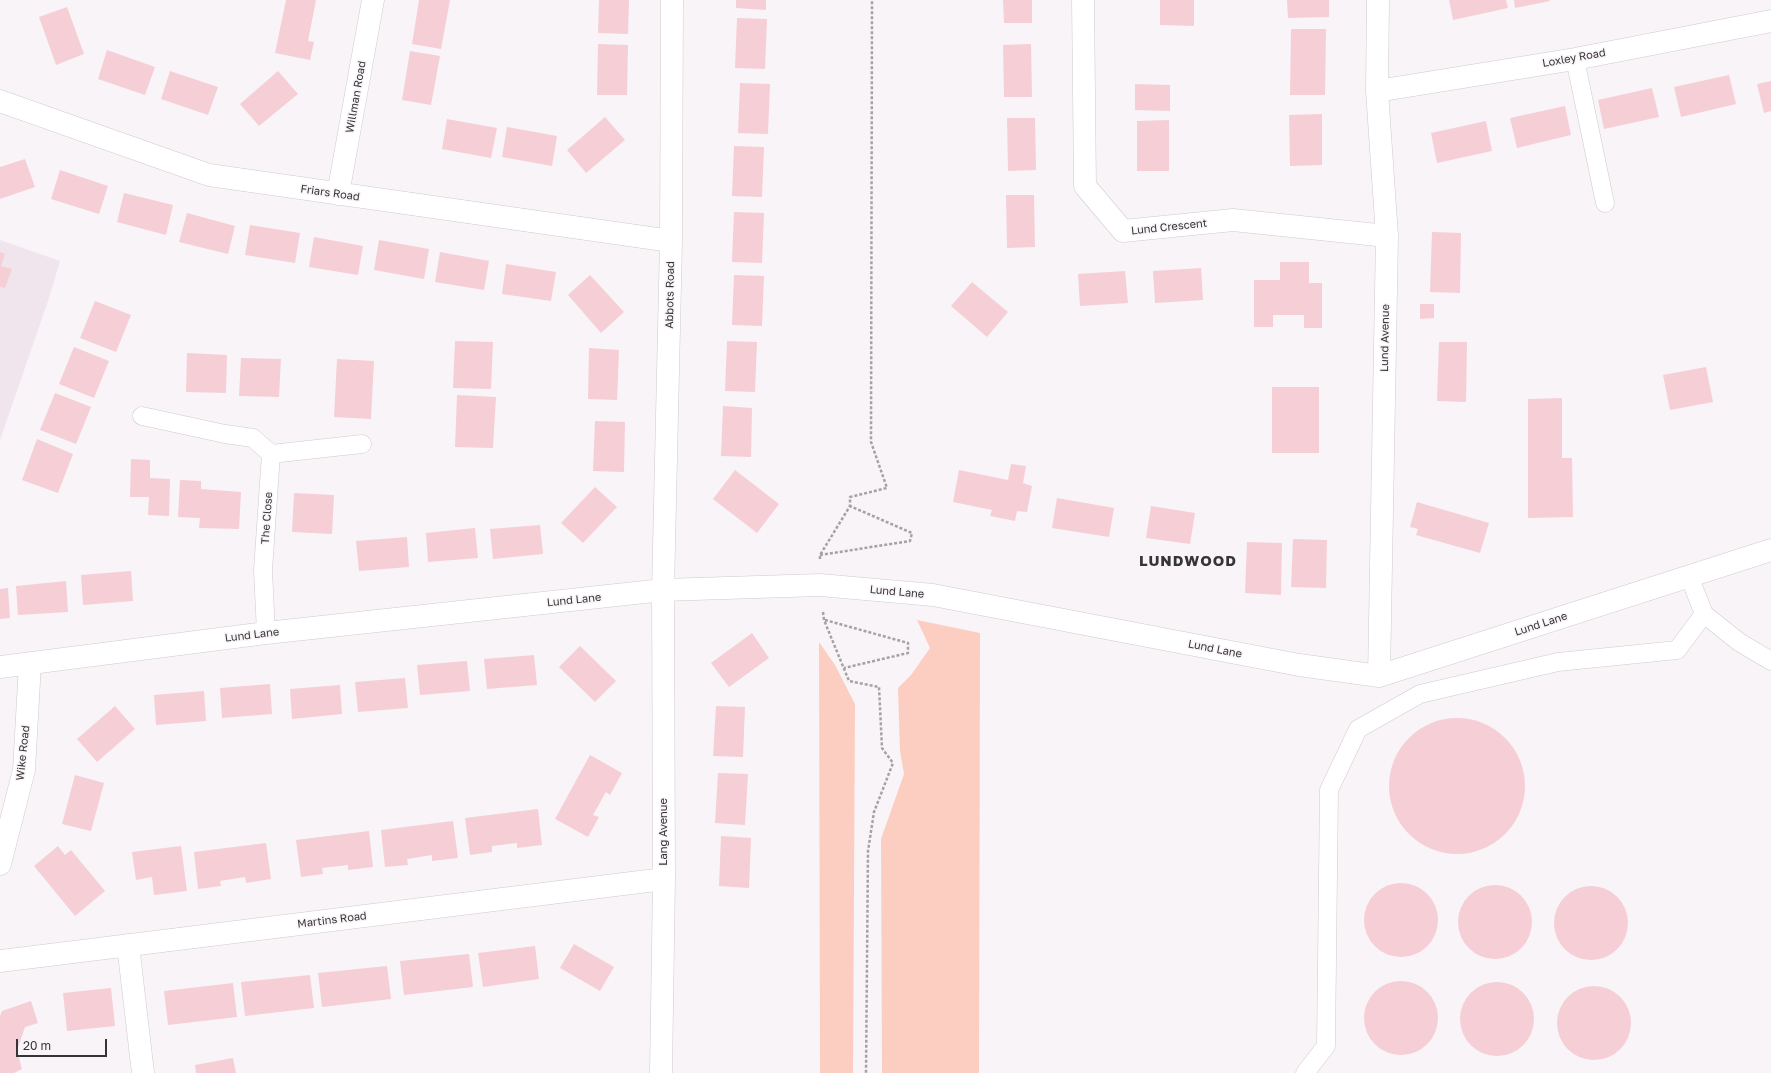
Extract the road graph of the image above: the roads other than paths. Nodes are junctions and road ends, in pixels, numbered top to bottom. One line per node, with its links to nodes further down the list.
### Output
1 (373, 0): 9 (street, Willman Road)
2 (672, 0): 12 (street, Abbots Road)
3 (1083, 0): 11 (street, Lund Crescent)
4 (1378, 0): 7 (street, Lund Avenue)
5 (1771, 21): 6 (street, Loxley Road)
6 (1575, 59): 7 (street, Loxley Road); 10 (lane)
7 (1376, 91): 11 (street, Lund Avenue)
8 (0, 101): 9 (street, Friars Road)
9 (338, 194): 12 (street, Friars Road)
10 (1605, 203)
11 (1387, 236): 24 (street, Lund Avenue)
12 (671, 242): 18 (street, Abbots Road)
13 (142, 416): 15 (lane)
14 (362, 444): 15 (lane)
15 (271, 454): 20 (lane, The Close)
16 (1771, 550): 17 (street, Lund Lane)
17 (1689, 576): 19 (lane); 24 (street, Lund Lane)
18 (663, 590): 20 (street, Lund Lane); 24 (street, Lund Lane); 26 (street, Lang Avenue)
19 (1704, 614): 21 (lane); 31 (lane)
20 (266, 633): 22 (street, Lund Lane)
21 (1771, 661)
22 (30, 664): 23 (street, Lund Lane); 25 (street, Wike Road)
23 (0, 667)
24 (1379, 676)
25 (0, 864)
26 (664, 879): 27 (street, Martins Road); 30 (street, Lang Avenue)
27 (128, 945): 28 (street, Martins Road); 29 (street)
28 (0, 961)
29 (143, 1073)
30 (660, 1073)
31 (1305, 1073)

